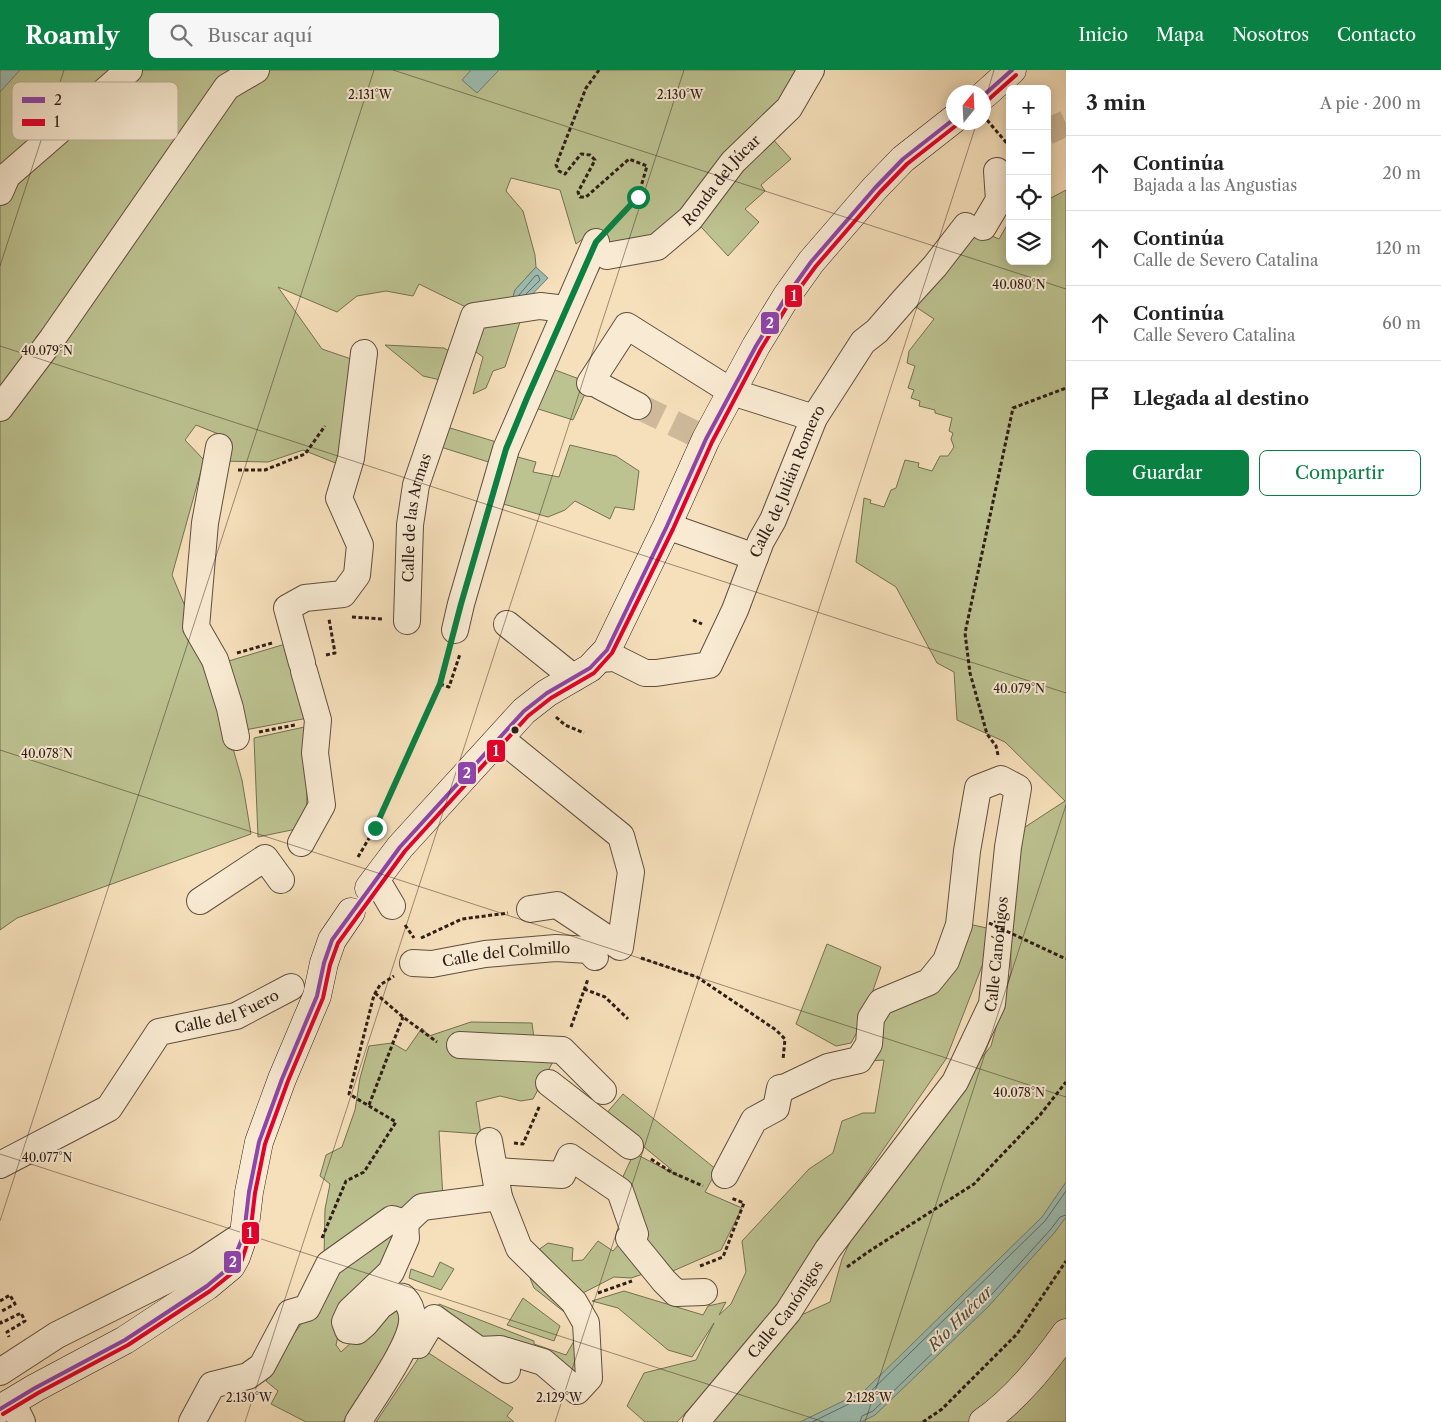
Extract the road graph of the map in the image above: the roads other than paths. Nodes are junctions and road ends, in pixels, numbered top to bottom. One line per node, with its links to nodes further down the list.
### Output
1 (128, 70): 5 (street)
2 (256, 70): 15 (street)
3 (811, 70): 11 (street, Ronda del Júcar)
4 (1012, 70): 6 (street)
5 (114, 82)
6 (991, 89)
7 (946, 125): 13 (street)
8 (48, 140): 10 (street)
9 (982, 191): 16 (street, Calle de Julián Romero)
10 (0, 192)
11 (566, 309): 20 (street, Calle de las Armas); 22 (street)
12 (364, 353): 27 (street)
13 (732, 392): 14 (street); 16 (street); 18 (street)
14 (638, 406)
15 (0, 408)
16 (814, 418): 19 (street, Calle de Julián Romero)
17 (217, 459): 25 (street)
18 (667, 526): 19 (street); 23 (street)
19 (755, 556): 23 (street, Calle de Julián Romero)
20 (407, 621)
21 (507, 624): 24 (street)
22 (455, 630)
23 (602, 655): 24 (street)
24 (574, 678): 26 (street)
25 (236, 737)
26 (500, 738): 29 (street); 32 (street)
27 (301, 843)
28 (282, 880): 30 (street)
29 (373, 884): 31 (street)
30 (200, 901)
31 (392, 906)
32 (530, 909)
33 (351, 912): 47 (street)
34 (415, 952): 35 (street, Calle del Colmillo)
35 (595, 957)
36 (291, 987): 42 (street, Calle del Fuero)
37 (449, 1044): 39 (street)
38 (549, 1083): 41 (street)
39 (604, 1091)
40 (489, 1142): 43 (street)
41 (630, 1146)
42 (0, 1166)
43 (495, 1171): 45 (street); 48 (street)
44 (719, 1186): 57 (street, Calle Canónigos)
45 (499, 1197): 46 (street); 51 (street)
46 (405, 1223): 50 (street); 55 (street)
47 (244, 1234): 53 (street); 54 (street)
48 (704, 1292)
49 (1066, 1333): 58 (street)
50 (405, 1346): 51 (street); 56 (street)
51 (480, 1350): 52 (street)
52 (507, 1370)
53 (0, 1372)
54 (11, 1411)
55 (192, 1422)
56 (358, 1422)
57 (696, 1422)
58 (983, 1422)

